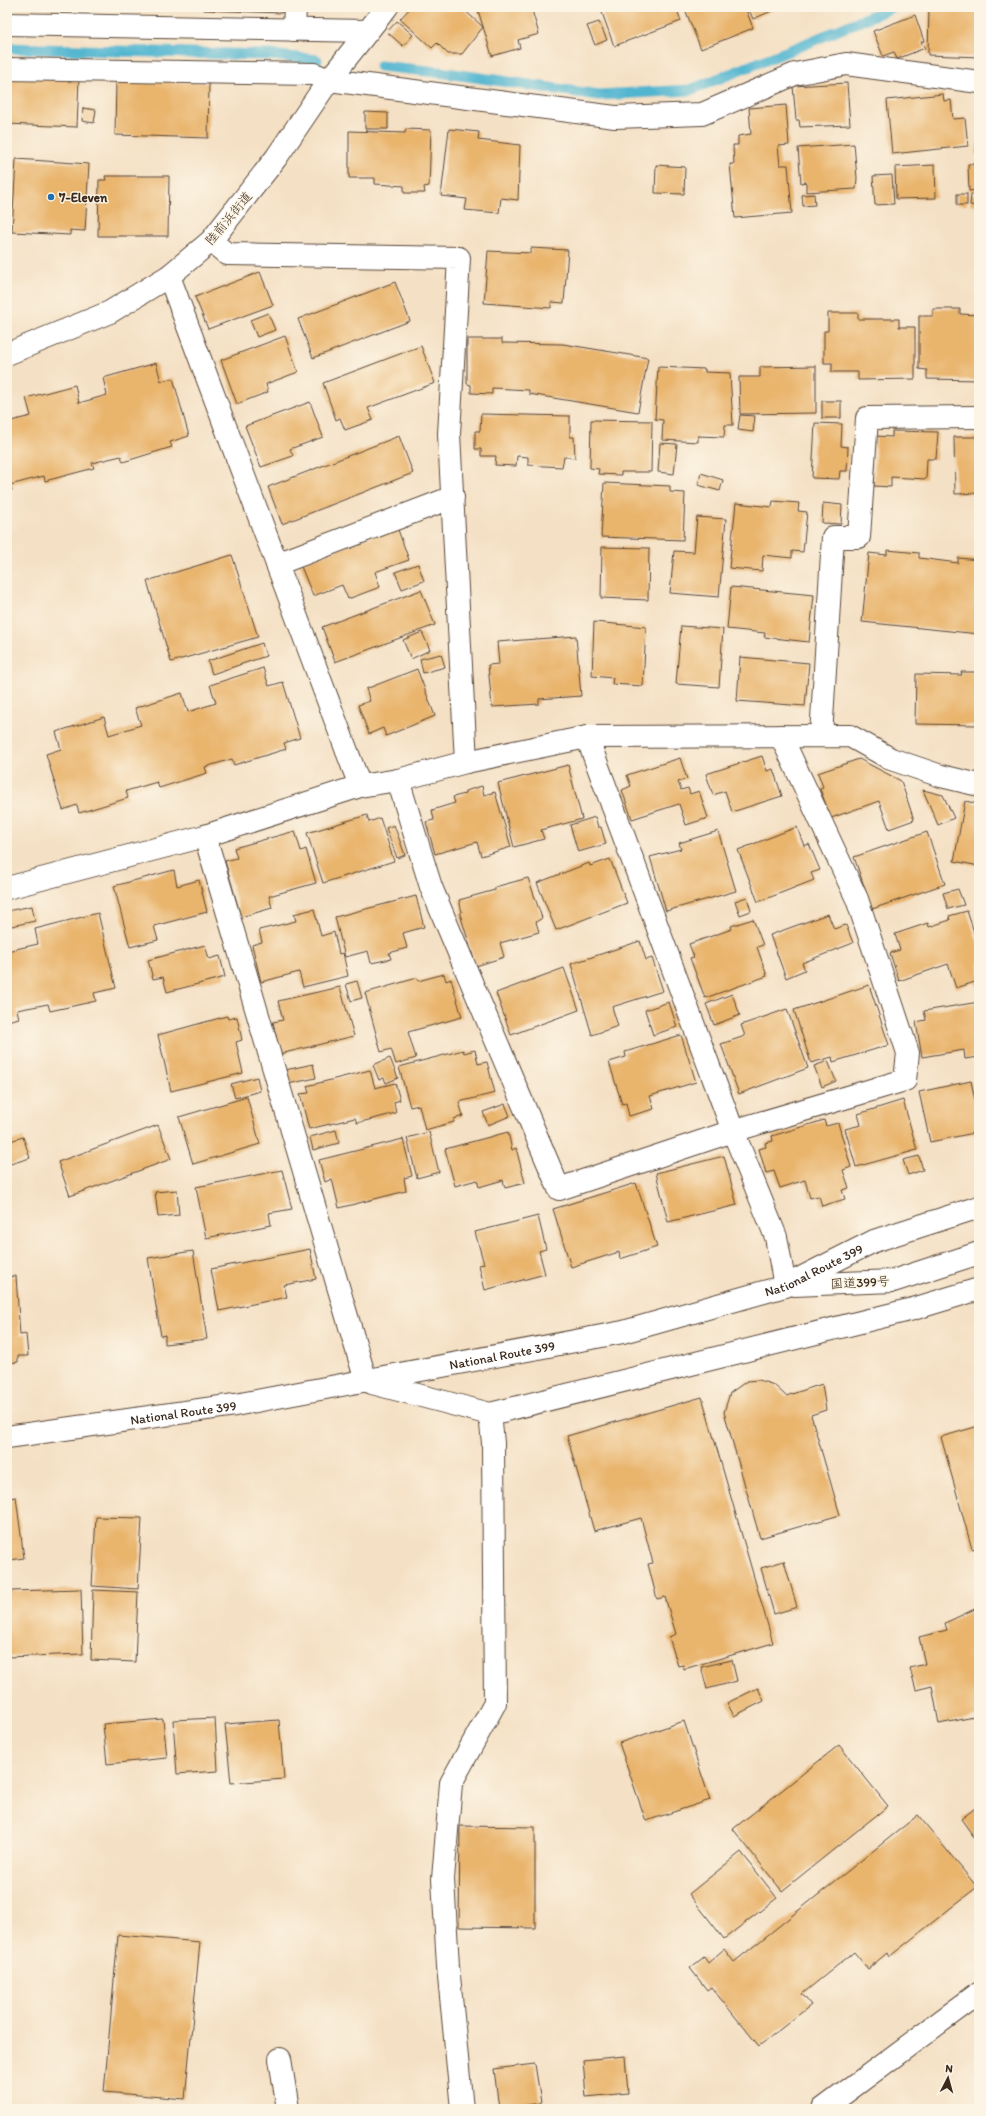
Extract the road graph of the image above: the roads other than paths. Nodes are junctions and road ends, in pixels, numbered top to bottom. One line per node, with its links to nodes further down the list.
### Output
1 (295, 7): 4 (main road)
2 (387, 7): 5 (main road, 陸前浜街道)
3 (7, 24): 4 (main road)
4 (294, 30): 5 (main road)
5 (367, 32): 7 (main road, 陸前浜街道)
6 (7, 69): 7 (main road)
7 (329, 80): 8 (main road); 9 (main road, 陸前浜街道)
8 (979, 82)
9 (211, 241): 10 (main road, 陸前浜街道); 13 (main road)
10 (169, 276): 11 (main road, 陸前浜街道); 14 (main road)
11 (7, 354)
12 (979, 417): 16 (main road)
13 (453, 498): 14 (main road); 18 (main road)
14 (277, 564): 21 (main road)
15 (781, 736): 16 (main road); 17 (main road); 24 (main road)
16 (821, 736): 20 (main road)
17 (587, 737): 18 (main road); 24 (main road)
18 (466, 762): 19 (main road)
19 (398, 780): 21 (main road); 24 (main road)
20 (979, 785)
21 (360, 786): 22 (main road)
22 (205, 836): 23 (main road); 29 (main road)
23 (7, 888)
24 (733, 1131): 27 (main road)
25 (979, 1207): 27 (main road, National Route 399)
26 (979, 1253): 27 (main road, 国道399号)
27 (785, 1286): 29 (main road, National Route 399)
28 (979, 1289): 30 (main road)
29 (366, 1381): 30 (main road); 31 (main road, National Route 399)
30 (490, 1414): 35 (main road)
31 (7, 1437)
32 (979, 1993): 36 (main road)
33 (280, 2058): 34 (main road)
34 (288, 2109)
35 (462, 2109)
36 (824, 2109)

